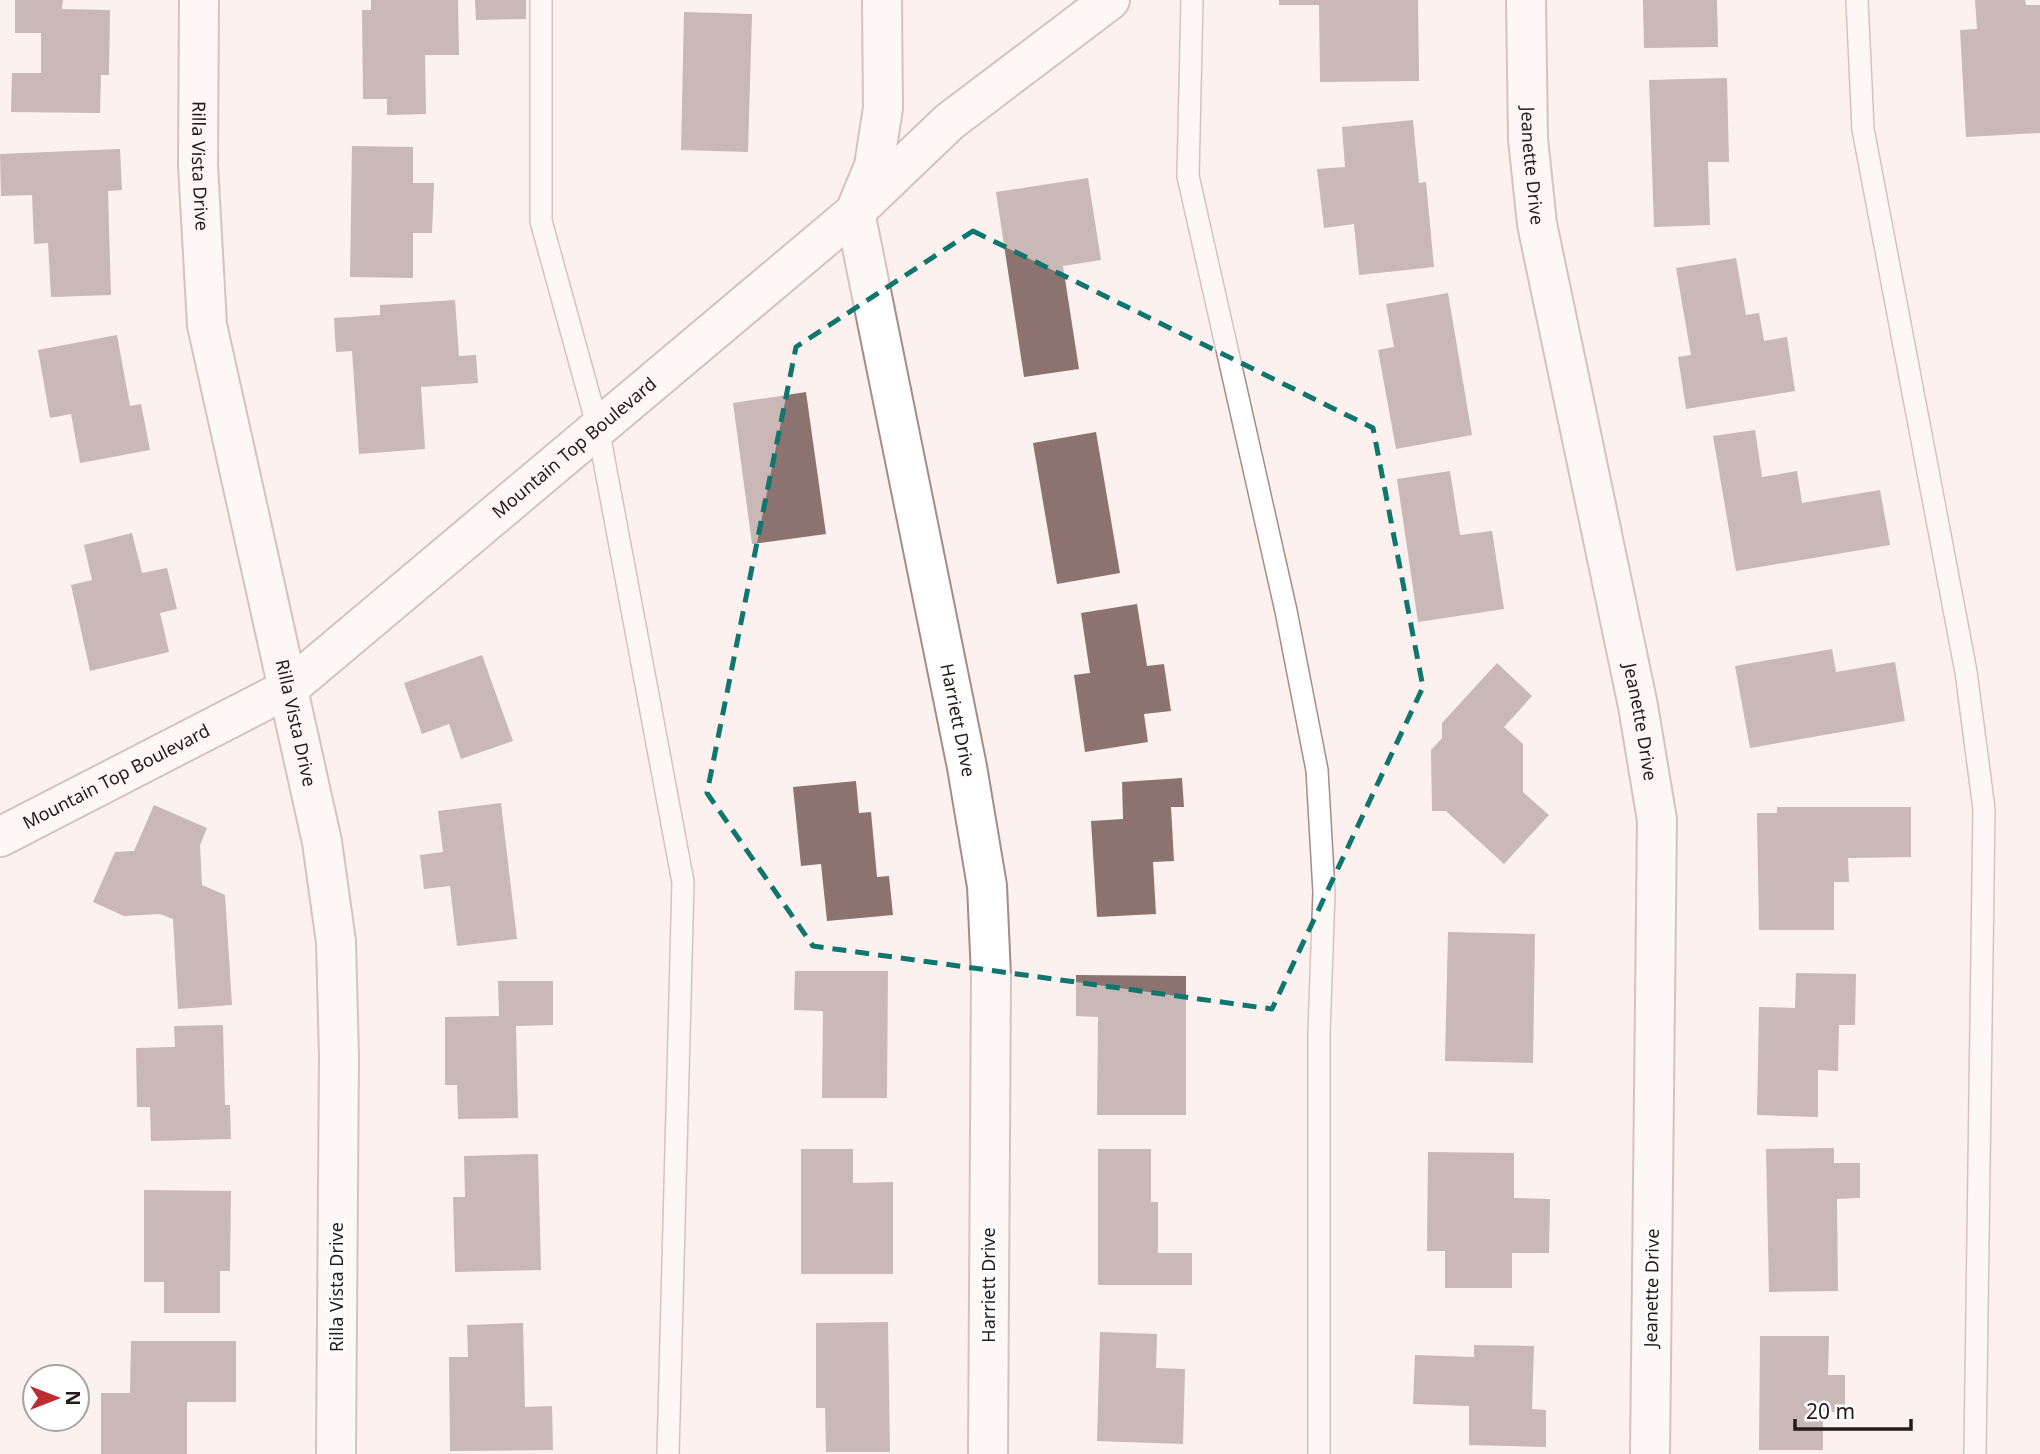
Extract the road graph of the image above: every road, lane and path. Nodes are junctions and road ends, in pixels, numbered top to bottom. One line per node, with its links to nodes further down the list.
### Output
1 (199, 0): 10 (street, Rilla Vista Drive)
2 (541, 0): 9 (lane)
3 (882, 0): 8 (street)
4 (1110, 0): 8 (street, Mountain Top Boulevard)
5 (1192, 0): 15 (lane)
6 (1526, 0): 16 (street, Jeanette Drive)
7 (1857, 0): 17 (lane)
8 (855, 212): 9 (street, Mountain Top Boulevard); 14 (street, Harriett Drive)
9 (598, 428): 10 (street, Mountain Top Boulevard); 13 (lane)
10 (289, 688): 11 (street, Mountain Top Boulevard); 12 (street, Rilla Vista Drive)
11 (0, 837)
12 (336, 1454)
13 (668, 1454)
14 (988, 1454)
15 (1319, 1454)
16 (1650, 1454)
17 (1975, 1454)

